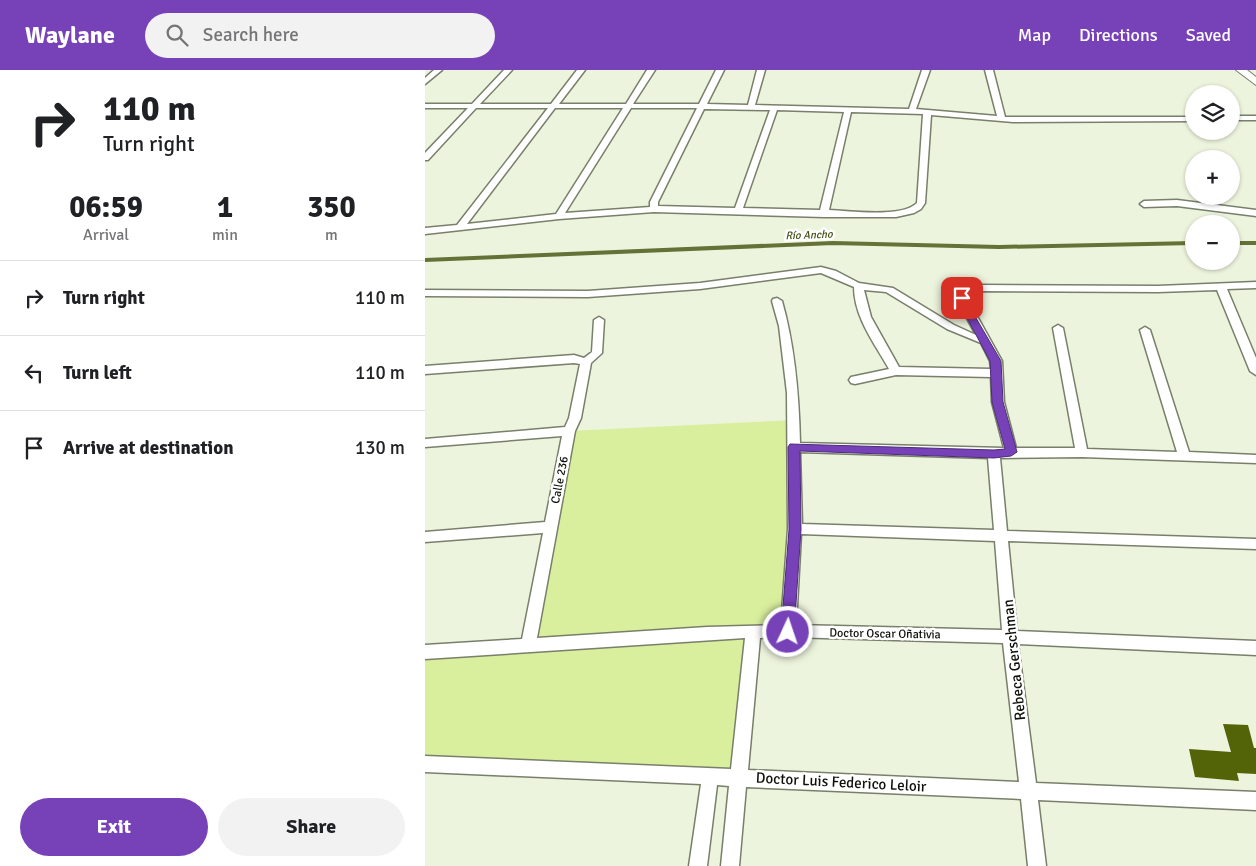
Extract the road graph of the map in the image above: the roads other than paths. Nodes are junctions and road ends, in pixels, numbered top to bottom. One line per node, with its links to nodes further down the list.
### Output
1 (438, 70): 10 (street)
2 (508, 70): 15 (street)
3 (581, 70): 16 (street)
4 (651, 70): 13 (street)
5 (720, 70): 14 (street)
6 (761, 70): 17 (street)
7 (926, 70): 20 (street)
8 (989, 70): 25 (street)
9 (1241, 70): 11 (main road)
10 (425, 82)
11 (1256, 82)
12 (425, 106): 15 (street)
13 (628, 106): 14 (street); 16 (street); 32 (street)
14 (702, 106): 17 (street); 28 (street)
15 (474, 107): 16 (street); 26 (street)
16 (554, 107): 33 (street)
17 (751, 108): 18 (street)
18 (774, 108): 19 (street); 29 (street)
19 (848, 110): 20 (street); 31 (street)
20 (912, 111): 21 (street)
21 (927, 112): 25 (street); 31 (street)
22 (1185, 118): 25 (street)
23 (1240, 118): 24 (street)
24 (1256, 118)
25 (1003, 119)
26 (425, 158)
27 (1145, 204): 30 (street)
28 (654, 209): 29 (street); 32 (street)
29 (738, 211): 31 (street)
30 (1256, 213)
31 (824, 214)
32 (559, 216): 33 (street)
33 (460, 226): 34 (street)
34 (425, 232)
35 (1256, 285): 37 (street)
36 (859, 286): 38 (street); 43 (street); 46 (street)
37 (1221, 286): 43 (street); 47 (street)
38 (425, 293)
39 (777, 301): 52 (street)
40 (599, 320): 44 (street, Calle 236)
41 (1058, 328): 54 (street)
42 (1145, 330): 56 (street)
43 (985, 341): 48 (street)
44 (586, 362): 45 (street); 50 (street, Calle 236)
45 (425, 370)
46 (896, 371): 48 (street); 49 (street)
47 (1256, 371)
48 (995, 373): 53 (street)
49 (855, 380)
50 (569, 431): 51 (street); 58 (street, Calle 236)
51 (425, 443)
52 (794, 447): 55 (street); 59 (street)
53 (1011, 452): 54 (street); 55 (street)
54 (1082, 453): 56 (street)
55 (994, 454): 60 (street, Rebeca Gerschman)
56 (1184, 455): 57 (street)
57 (1256, 459)
58 (551, 527): 61 (street); 66 (street, Calle 236)
59 (795, 530): 60 (street); 64 (street)
60 (1001, 536): 62 (street); 65 (street, Rebeca Gerschman)
61 (425, 537)
62 (1256, 544)
63 (753, 632): 64 (street, Doctor Oscar Oñativia); 66 (street, Doctor Oscar Oñativia); 71 (street)
64 (788, 632): 65 (street, Doctor Oscar Oñativia)
65 (1010, 637): 67 (street, Doctor Oscar Oñativia); 72 (street, Rebeca Gerschman)
66 (528, 646): 68 (street, Doctor Oscar Oñativia)
67 (1256, 648)
68 (425, 652)
69 (425, 764): 70 (street, Doctor Luis Federico Leloir)
70 (709, 776): 71 (street, Doctor Luis Federico Leloir); 74 (street)
71 (740, 778): 72 (street, Doctor Luis Federico Leloir); 75 (street)
72 (1029, 790): 73 (street, Doctor Luis Federico Leloir); 76 (street, Rebeca Gerschman)
73 (1256, 801)
74 (697, 866)
75 (730, 866)
76 (1037, 866)

